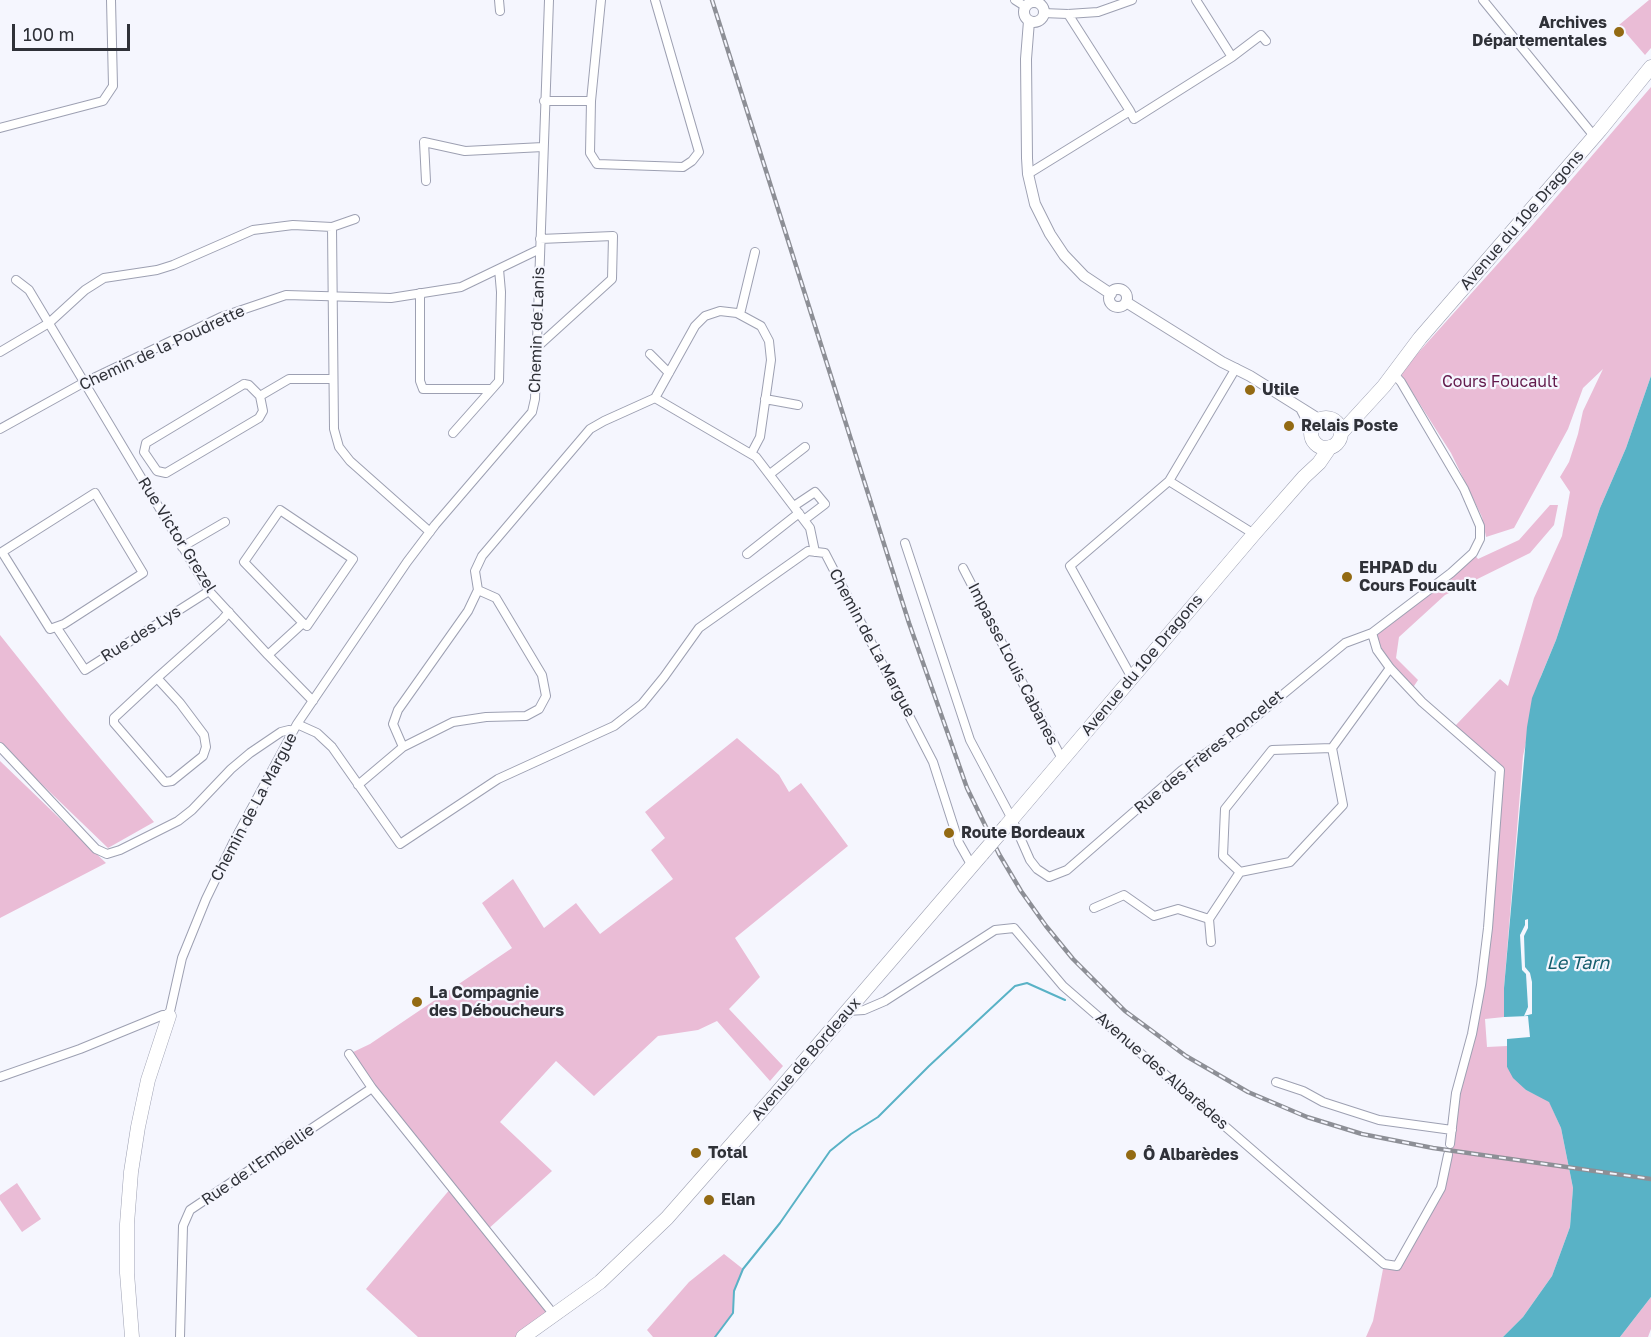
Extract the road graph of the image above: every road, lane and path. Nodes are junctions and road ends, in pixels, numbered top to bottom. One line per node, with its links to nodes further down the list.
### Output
1 (111, 0): 21 (street)
2 (499, 0): 11 (street)
3 (549, 0): 18 (street, Chemin de Lanis)
4 (601, 0): 19 (street)
5 (655, 0): 19 (street)
6 (1016, 0): 10 (street)
7 (1196, 0): 16 (street)
8 (1483, 0): 22 (street)
9 (1129, 1): 13 (street)
10 (1032, 3): 12 (street); 14 (street)
11 (500, 11)
12 (1043, 13): 13 (street); 14 (street)
13 (1068, 14): 20 (street)
14 (1029, 21): 24 (street)
15 (1266, 41): 16 (street)
16 (1232, 57): 20 (street)
17 (1651, 67): 22 (main road, Avenue du 10e Dragons)
18 (544, 101): 19 (street); 23 (street, Chemin de Lanis)
19 (591, 101)
20 (1130, 111): 24 (street)
21 (0, 128)
22 (1594, 136): 42 (main road, Avenue du 10e Dragons)
23 (543, 147): 25 (street); 28 (street, Chemin de Lanis)
24 (1028, 174): 40 (street)
25 (426, 181)
26 (355, 219): 27 (street)
27 (332, 227): 34 (street); 36 (street)
28 (540, 239): 29 (street, Chemin de Lanis); 37 (street)
29 (540, 249): 31 (street, Chemin de la Poudrette); 37 (street, Chemin de Lanis)
30 (755, 252): 35 (street)
31 (499, 269): 33 (street, Chemin de la Poudrette); 45 (street)
32 (16, 280): 36 (street, Rue Victor Grezel)
33 (420, 293): 34 (street, Chemin de la Poudrette); 45 (street)
34 (333, 297): 43 (street); 44 (street, Chemin de la Poudrette)
35 (740, 314): 41 (street); 48 (street)
36 (49, 322): 38 (street); 44 (street, Rue Victor Grezel)
37 (536, 348): 63 (street, Chemin de Lanis)
38 (0, 352)
39 (650, 354): 41 (street)
40 (1236, 369): 50 (street); 60 (street)
41 (669, 373): 47 (street)
42 (1393, 373): 50 (main road, Avenue du 10e Dragons); 53 (main road, Avenue du 10e Dragons); 76 (street)
43 (333, 379): 46 (street); 63 (street)
44 (83, 383): 51 (street, Chemin de la Poudrette); 58 (street, Rue Victor Grezel)
45 (492, 389): 52 (street)
46 (261, 396): 57 (street); 57 (street)
47 (655, 398): 56 (street); 71 (street)
48 (765, 399): 49 (street); 56 (street)
49 (798, 405)
50 (1323, 423): 53 (main road); 54 (main road, Avenue du 10e Dragons)
51 (0, 429)
52 (453, 432)
53 (1341, 433): 54 (main road, Avenue du 10e Dragons)
54 (1323, 446): 64 (main road, Avenue du 10e Dragons)
55 (805, 447): 59 (street)
56 (751, 454): 59 (street)
57 (151, 464): 58 (street)
58 (138, 471): 66 (street, Rue Victor Grezel)
59 (770, 474): 61 (street)
60 (1169, 481): 64 (street); 80 (street)
61 (799, 513): 68 (street); 69 (street)
62 (225, 522): 66 (street)
63 (430, 532): 81 (street, Chemin de Lanis)
64 (1254, 534): 80 (main road, Avenue du 10e Dragons)
65 (905, 543): 88 (street)
66 (182, 547): 72 (street, Rue Victor Grezel)
67 (1, 551): 75 (street, Rue des Lys); 75 (street, Rue des Lys)
68 (815, 552): 87 (street, Chemin de La Margue); 89 (street, Chemin de La Margue)
69 (747, 554)
70 (963, 568): 86 (street, Impasse Louis Cabanes)
71 (478, 590): 84 (street); 84 (street)
72 (209, 591): 73 (street, Rue Victor Grezel); 75 (street, Rue des Lys)
73 (229, 612): 77 (street, Rue Victor Grezel); 79 (street)
74 (303, 623): 74 (street); 77 (street)
75 (57, 628)
76 (1372, 633): 78 (street); 88 (street, Rue des Frères Poncelet)
77 (268, 655): 81 (street, Rue Victor Grezel)
78 (1390, 668): 85 (street); 100 (street)
79 (157, 678): 79 (street)
80 (1132, 678): 86 (main road, Avenue du 10e Dragons)
81 (313, 701): 82 (street, Chemin de Lanis)
82 (295, 728): 83 (street); 87 (street, Chemin de La Margue); 95 (street, Chemin de La Margue)
83 (0, 747)
84 (403, 747): 87 (street)
85 (1332, 748): 90 (street); 90 (street)
86 (1062, 759): 88 (main road, Avenue du 10e Dragons)
87 (358, 784)
88 (1009, 823): 89 (main road, Avenue du 10e Dragons, bridge)
89 (972, 866): 94 (main road, Avenue de Bordeaux)
90 (1240, 872): 92 (street)
91 (1094, 908): 92 (street)
92 (1209, 919): 93 (street)
93 (1211, 942)
94 (848, 1011): 102 (street, Avenue des Albarèdes); 103 (main road, Avenue de Bordeaux)
95 (169, 1016): 97 (street); 104 (main road)
96 (349, 1054): 99 (street)
97 (0, 1077)
98 (1276, 1082): 100 (street)
99 (372, 1088): 103 (street); 105 (street, Rue de l'Embellie)
100 (1452, 1130): 101 (street)
101 (1450, 1144)
102 (1448, 1155)
103 (555, 1316): 106 (main road, Avenue de Bordeaux)
104 (132, 1337)
105 (180, 1337)
106 (523, 1337)

